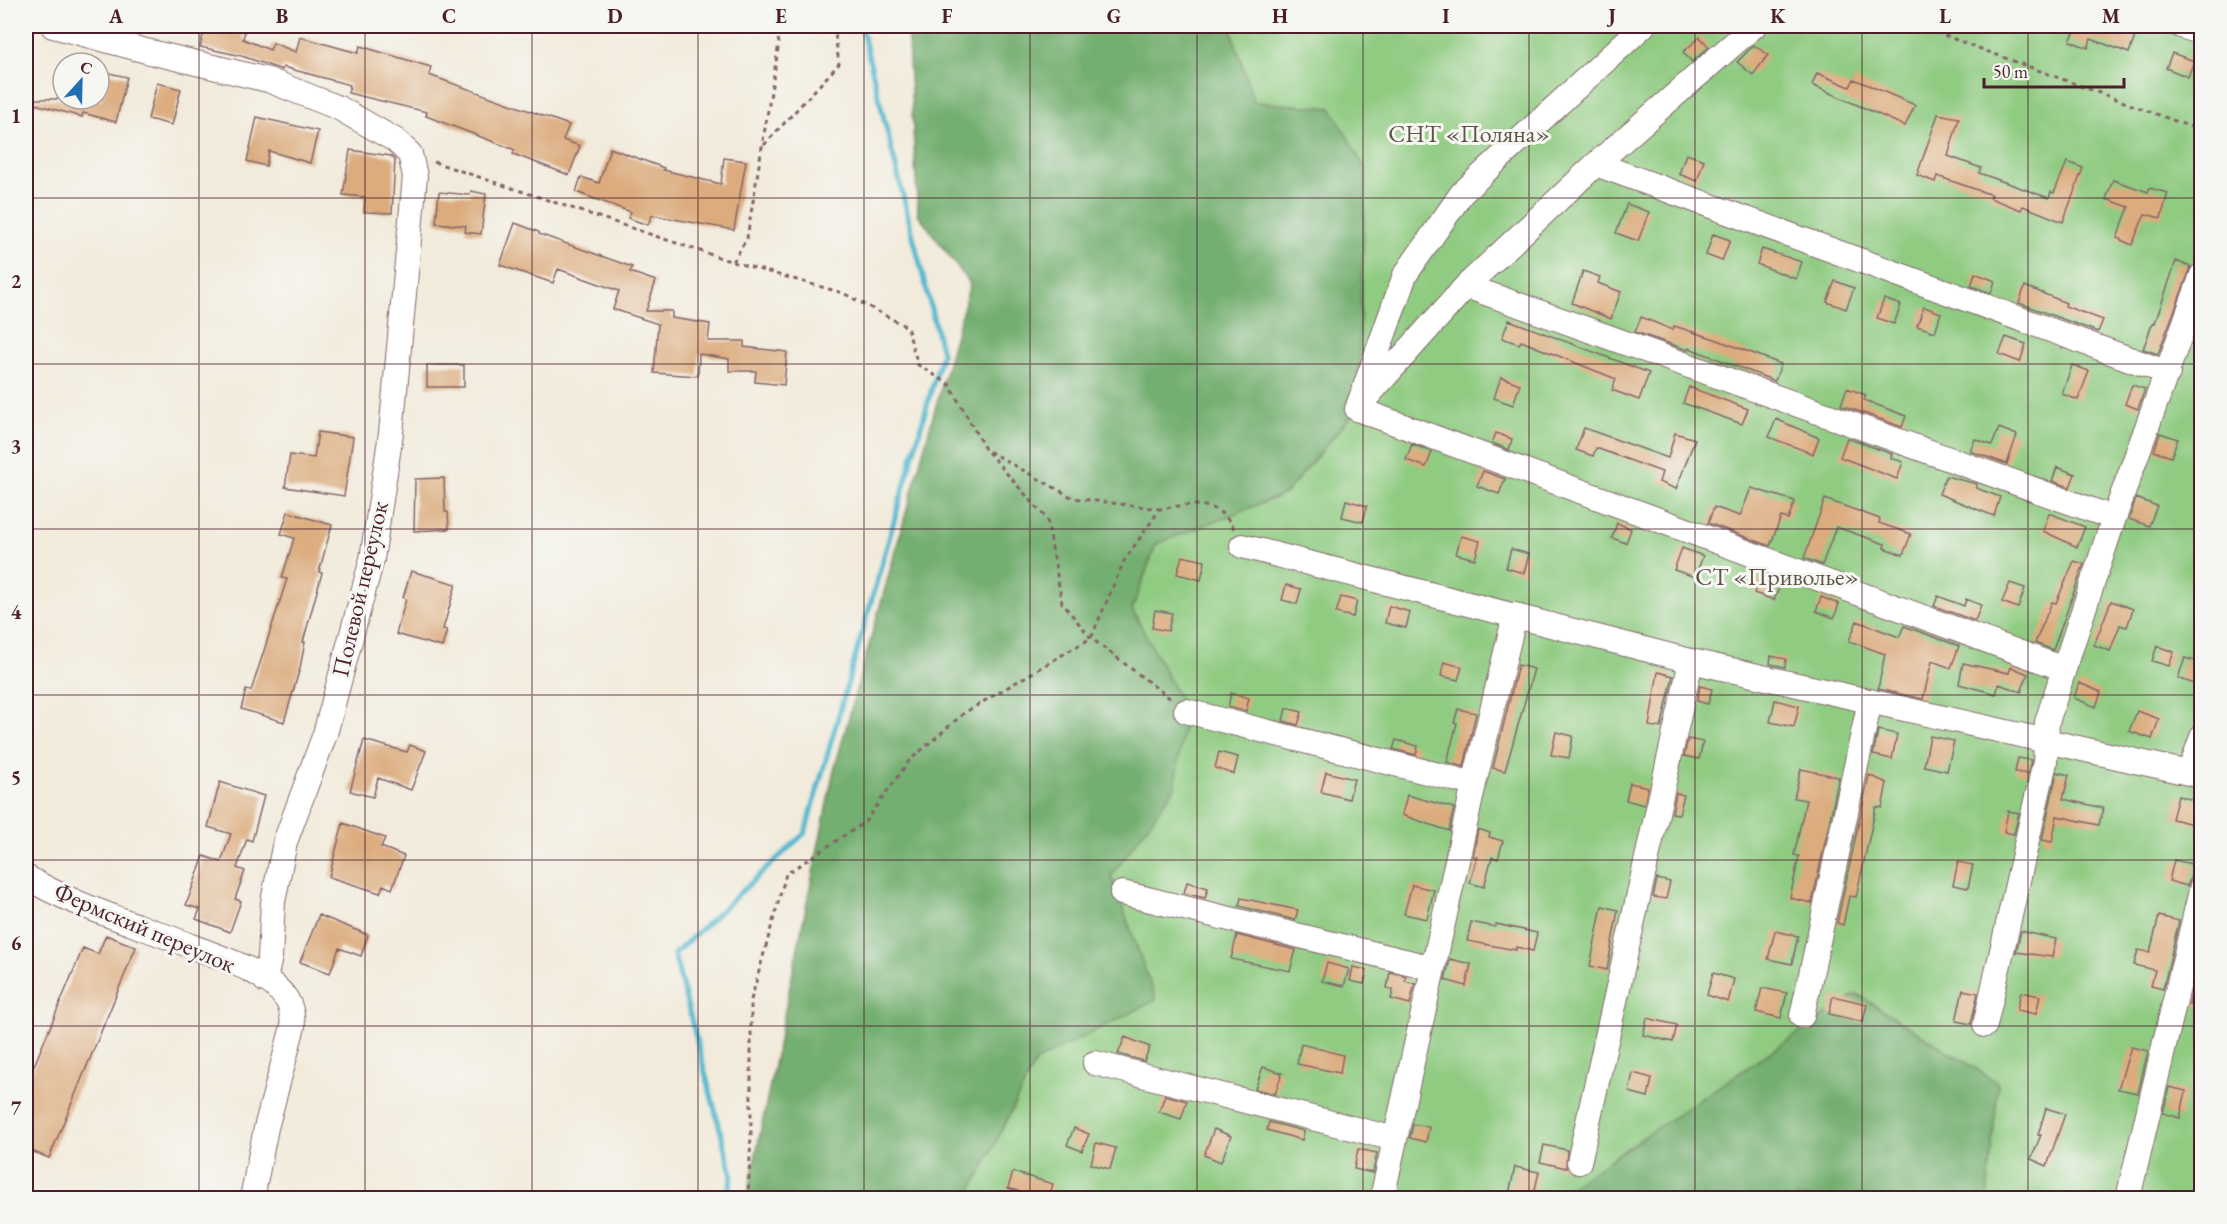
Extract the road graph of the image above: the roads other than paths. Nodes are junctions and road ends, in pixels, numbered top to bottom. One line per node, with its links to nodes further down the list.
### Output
1 (53, 26): 5 (street)
2 (1643, 26): 11 (street)
3 (1754, 26): 7 (street)
4 (2181, 26): 6 (street)
5 (88, 30): 27 (street, Полевой переулок)
6 (2202, 33)
7 (1596, 164): 9 (street); 10 (street)
8 (2202, 276): 10 (street)
9 (1466, 286): 11 (street); 12 (street)
10 (2168, 373): 12 (street)
11 (1357, 409): 16 (street)
12 (2114, 518): 16 (street)
13 (1242, 546): 14 (street)
14 (1515, 615): 15 (street); 22 (street)
15 (1691, 661): 17 (street); 32 (street)
16 (2064, 669): 20 (street)
17 (1870, 700): 20 (street); 28 (street)
18 (1186, 711): 22 (street)
19 (2202, 737): 21 (street)
20 (2046, 741): 21 (street); 29 (street)
21 (2195, 774)
22 (1474, 784): 26 (street)
23 (26, 877): 27 (street, Фермский переулок)
24 (2202, 886): 35 (street)
25 (1122, 893): 26 (street)
26 (1433, 968): 31 (street)
27 (265, 980): 33 (street, Фермский переулок)
28 (1802, 1016)
29 (1985, 1025)
30 (1095, 1063): 31 (street)
31 (1395, 1139): 34 (street)
32 (1579, 1161)
33 (252, 1198)
34 (1382, 1198)
35 (2128, 1198)

